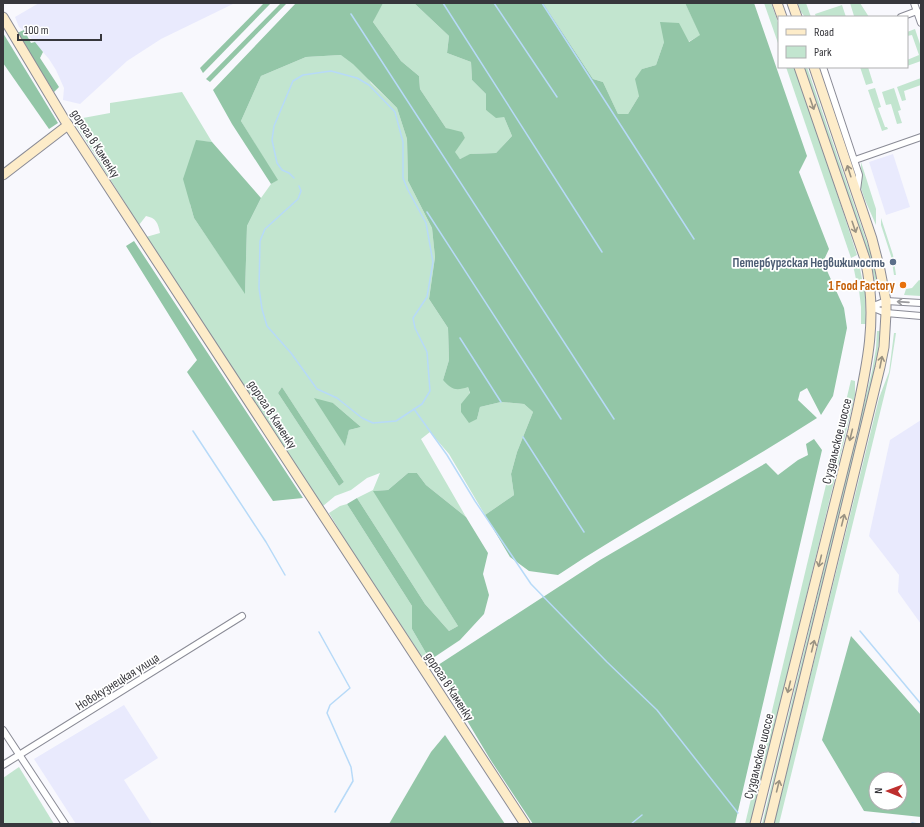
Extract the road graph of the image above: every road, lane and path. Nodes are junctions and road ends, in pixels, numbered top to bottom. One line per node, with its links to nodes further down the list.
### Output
1 (777, 3): 5 (main road)
2 (792, 3): 6 (main road)
3 (914, 3): 4 (street)
4 (917, 12): 7 (street); 9 (street)
5 (782, 16)
6 (797, 16)
7 (904, 16)
8 (3, 17): 13 (main road, дорога в Каменку)
9 (921, 23)
10 (799, 68): 20 (main road, Суздальское шоссе, one-way to 20)
11 (814, 68): 17 (main road, Суздальское шоссе, one-way to 11)
12 (823, 68): 15 (street)
13 (68, 125): 16 (main road); 28 (main road, дорога в Каменку)
14 (921, 137): 15 (street)
15 (855, 160): 17 (street)
16 (3, 175)
17 (857, 196): 18 (main road, Суздальское шоссе)
18 (886, 301): 19 (street, one-way to 18); 20 (street); 21 (main road, Суздальское шоссе)
19 (921, 303)
20 (871, 307): 21 (street); 29 (main road, Суздальское шоссе, one-way to 29)
21 (886, 314): 22 (street); 30 (main road, Суздальское шоссе, one-way to 21)
22 (921, 316)
23 (242, 616): 25 (street, Новокузнецкая улица)
24 (3, 730): 25 (street)
25 (19, 755): 26 (street, Новокузнецкая улица); 27 (street)
26 (3, 765)
27 (65, 824)
28 (525, 824)
29 (755, 824)
30 (769, 824)

